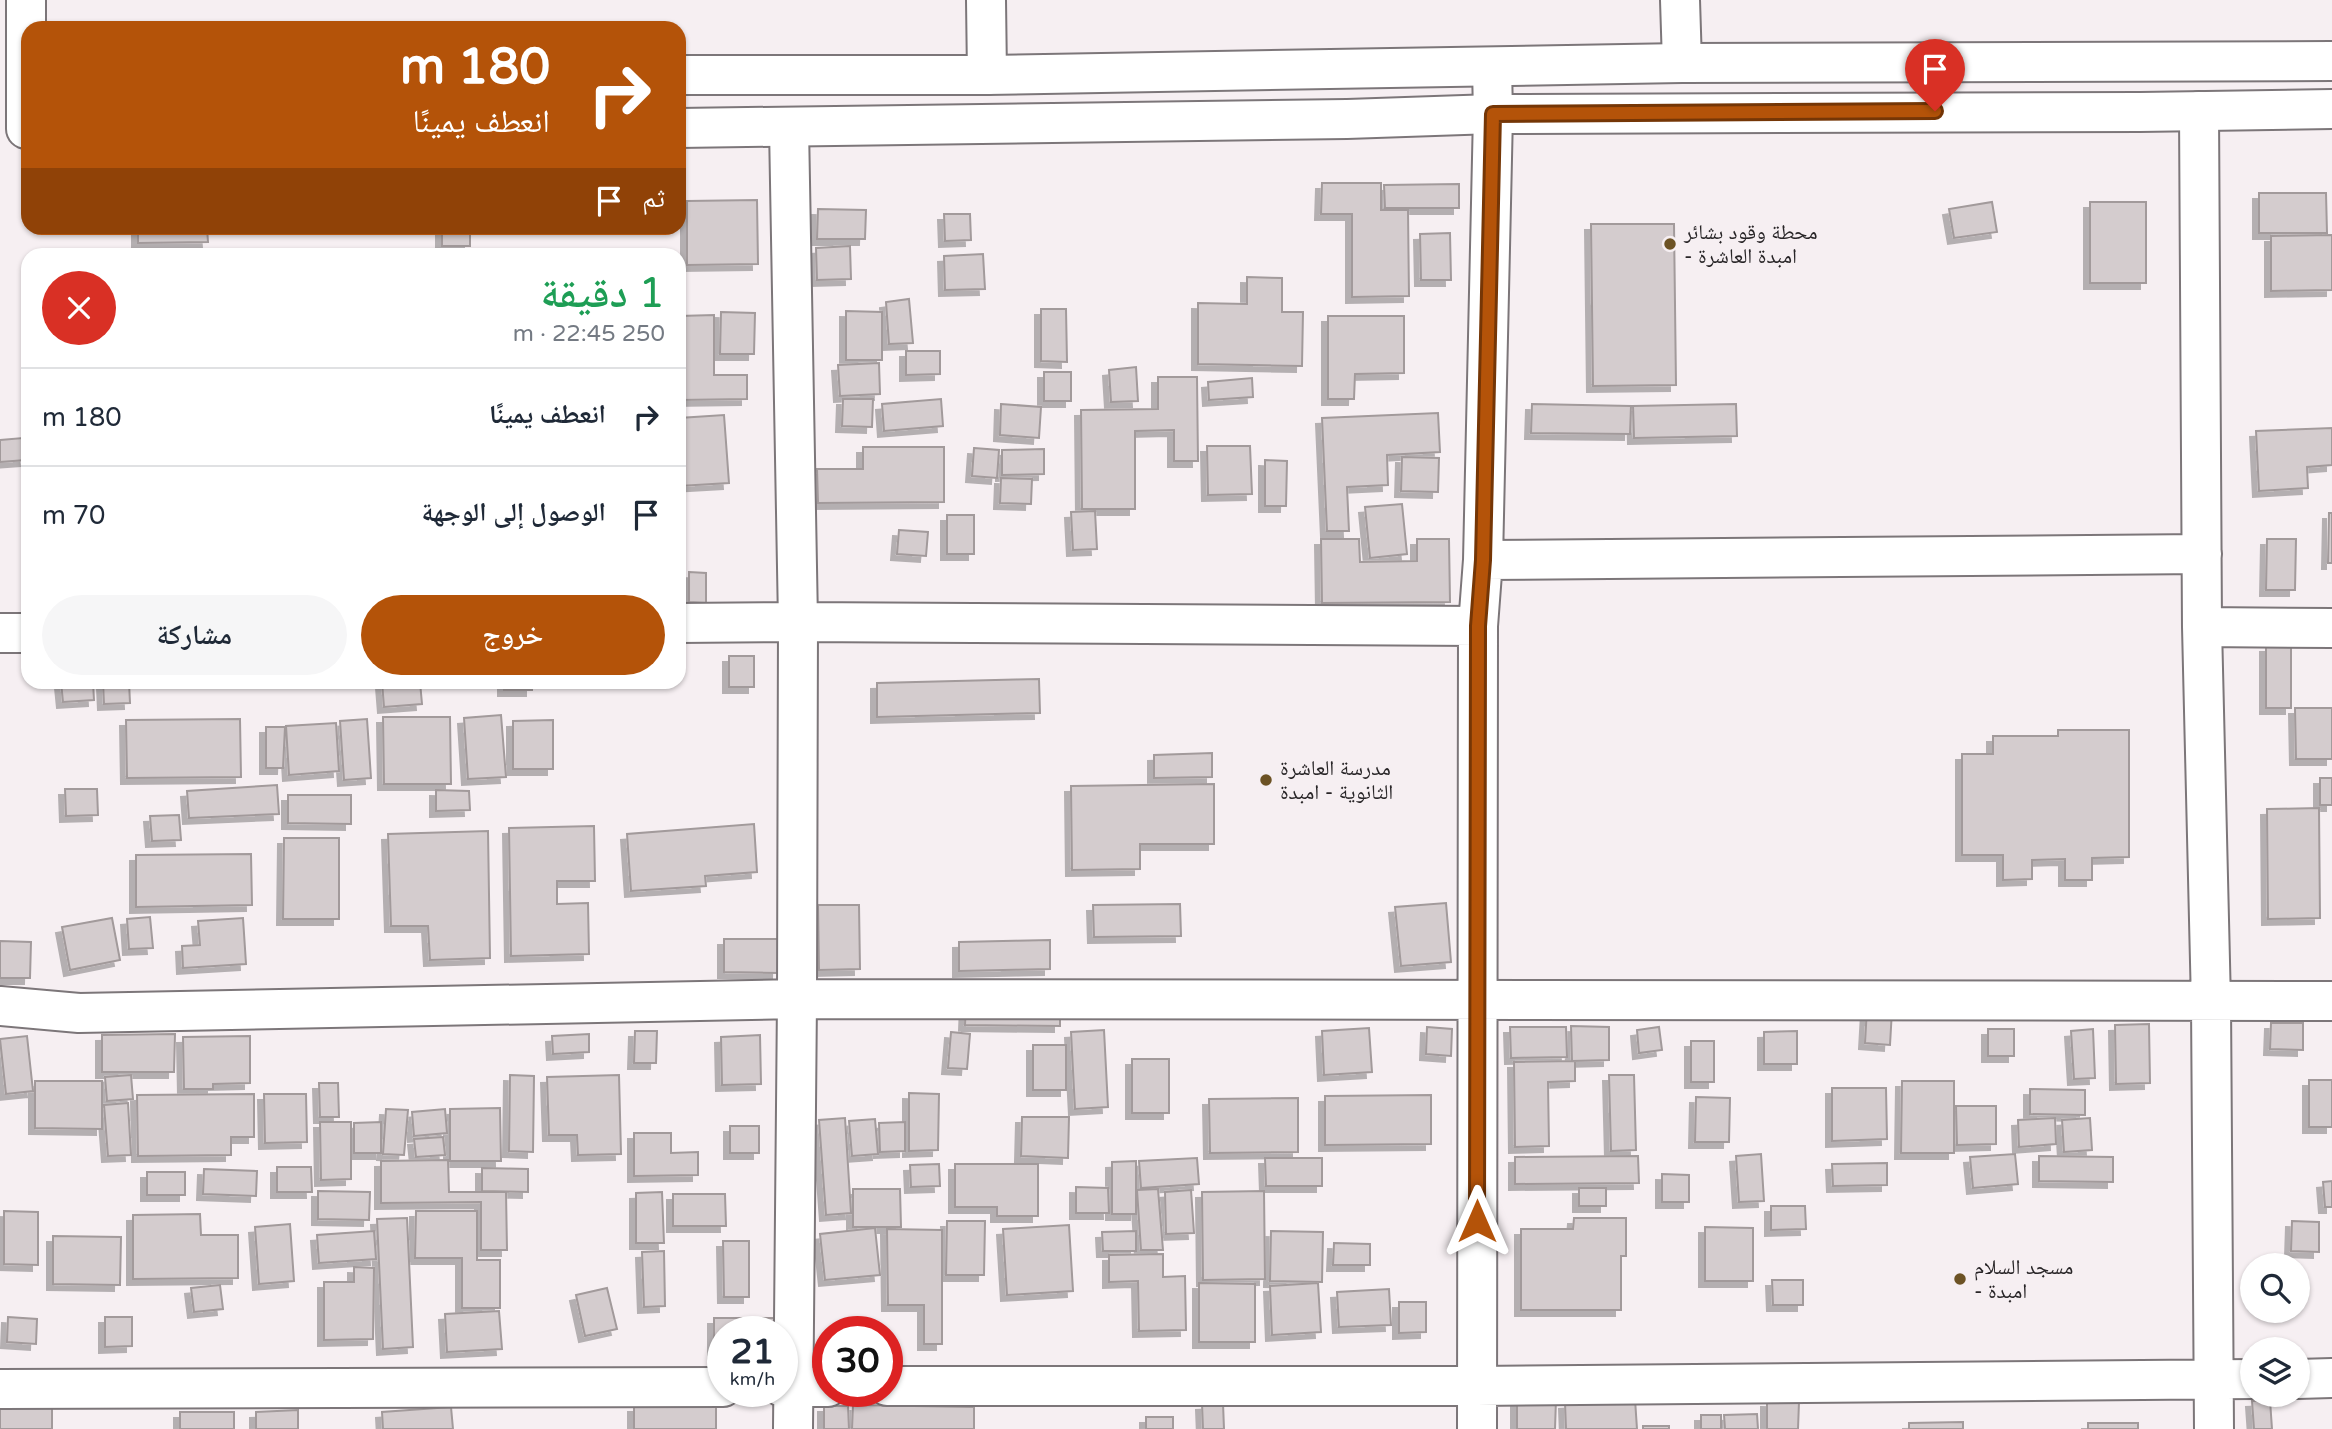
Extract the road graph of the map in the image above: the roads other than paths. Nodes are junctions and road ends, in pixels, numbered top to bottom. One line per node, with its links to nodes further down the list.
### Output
1 (26, 0): 4 (street)
2 (985, 0): 12 (street)
3 (1680, 0): 7 (street)
4 (24, 21)
5 (21, 47): 10 (street)
6 (2332, 61): 8 (street)
7 (1682, 63): 8 (street); 9 (street)
8 (1907, 63): 14 (street)
9 (1492, 67): 12 (street); 16 (street)
10 (18, 75): 19 (street)
11 (686, 75): 12 (street)
12 (987, 75)
13 (2332, 109): 15 (street)
14 (1909, 111): 15 (street); 16 (street)
15 (2199, 111): 20 (street)
16 (1493, 114): 17 (street); 21 (street)
17 (789, 127): 18 (street); 22 (street)
18 (686, 128)
19 (18, 129)
20 (2202, 554): 21 (street); 25 (street)
21 (1483, 560): 24 (street)
22 (798, 622): 23 (street); 24 (street); 29 (street)
23 (686, 623)
24 (1478, 626): 30 (street)
25 (2202, 627): 26 (street); 32 (street)
26 (2332, 628)
27 (0, 633): 28 (street)
28 (21, 633)
29 (797, 999): 30 (street); 33 (street); 40 (street)
30 (1478, 1001): 32 (street); 38 (street)
31 (2332, 1001): 32 (street)
32 (2211, 1003): 36 (street)
33 (0, 1006)
34 (2332, 1378): 35 (street)
35 (2310, 1379)
36 (2214, 1380): 37 (street); 38 (street); 45 (street)
37 (2240, 1380)
38 (1477, 1386): 41 (street); 44 (street)
39 (707, 1387): 42 (street)
40 (801, 1387): 43 (street)
41 (903, 1387)
42 (0, 1389)
43 (793, 1429)
44 (1477, 1429)
45 (2214, 1429)

